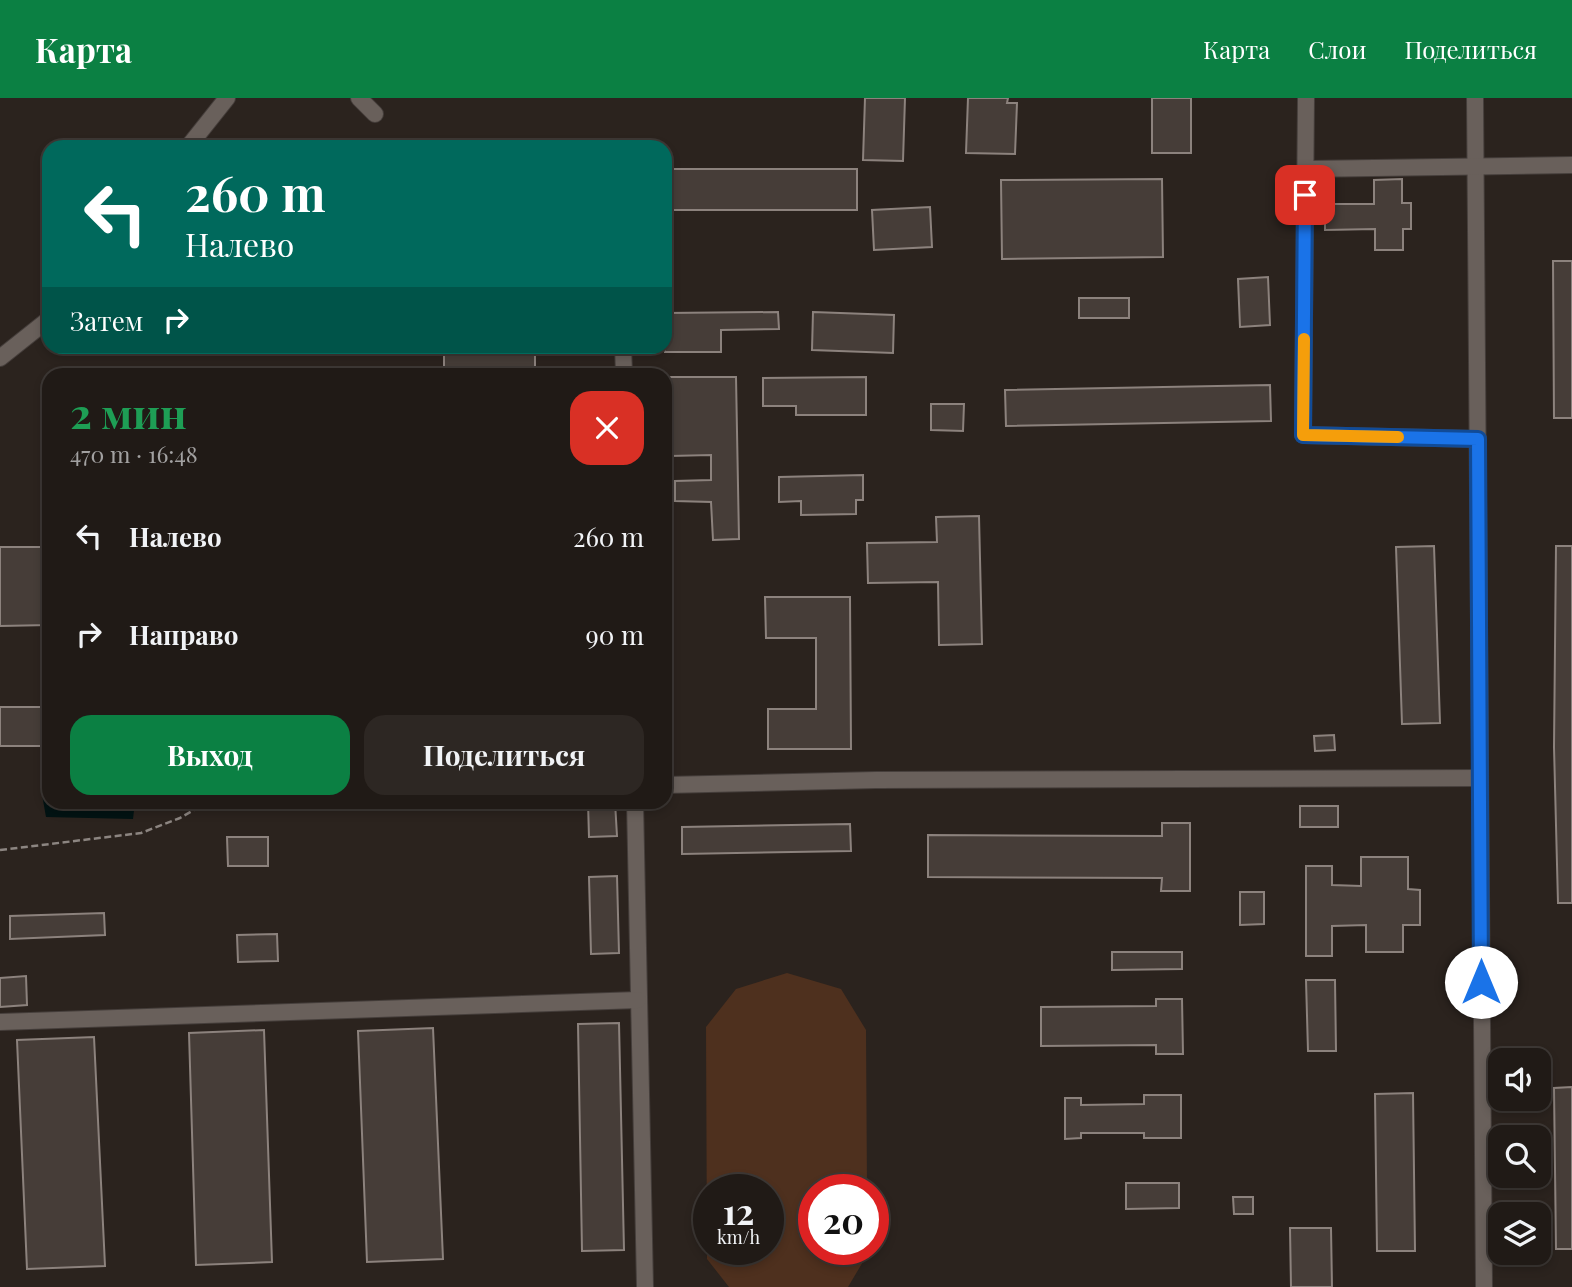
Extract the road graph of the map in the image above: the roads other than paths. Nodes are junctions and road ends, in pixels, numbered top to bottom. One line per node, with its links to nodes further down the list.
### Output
1 (227, 98): 6 (lane)
2 (359, 98): 5 (lane)
3 (1306, 98): 9 (lane)
4 (1475, 98): 8 (lane)
5 (375, 114)
6 (194, 140)
7 (1572, 165): 8 (lane)
8 (1476, 166): 9 (lane); 12 (lane)
9 (1306, 169): 12 (lane)
10 (42, 325): 11 (lane)
11 (0, 358)
12 (1478, 439): 13 (lane)
13 (1480, 778): 14 (lane); 19 (lane)
14 (672, 785)
15 (635, 809): 16 (lane)
16 (638, 1000): 17 (lane); 18 (lane)
17 (0, 1022)
18 (645, 1287)
19 (1484, 1287)

